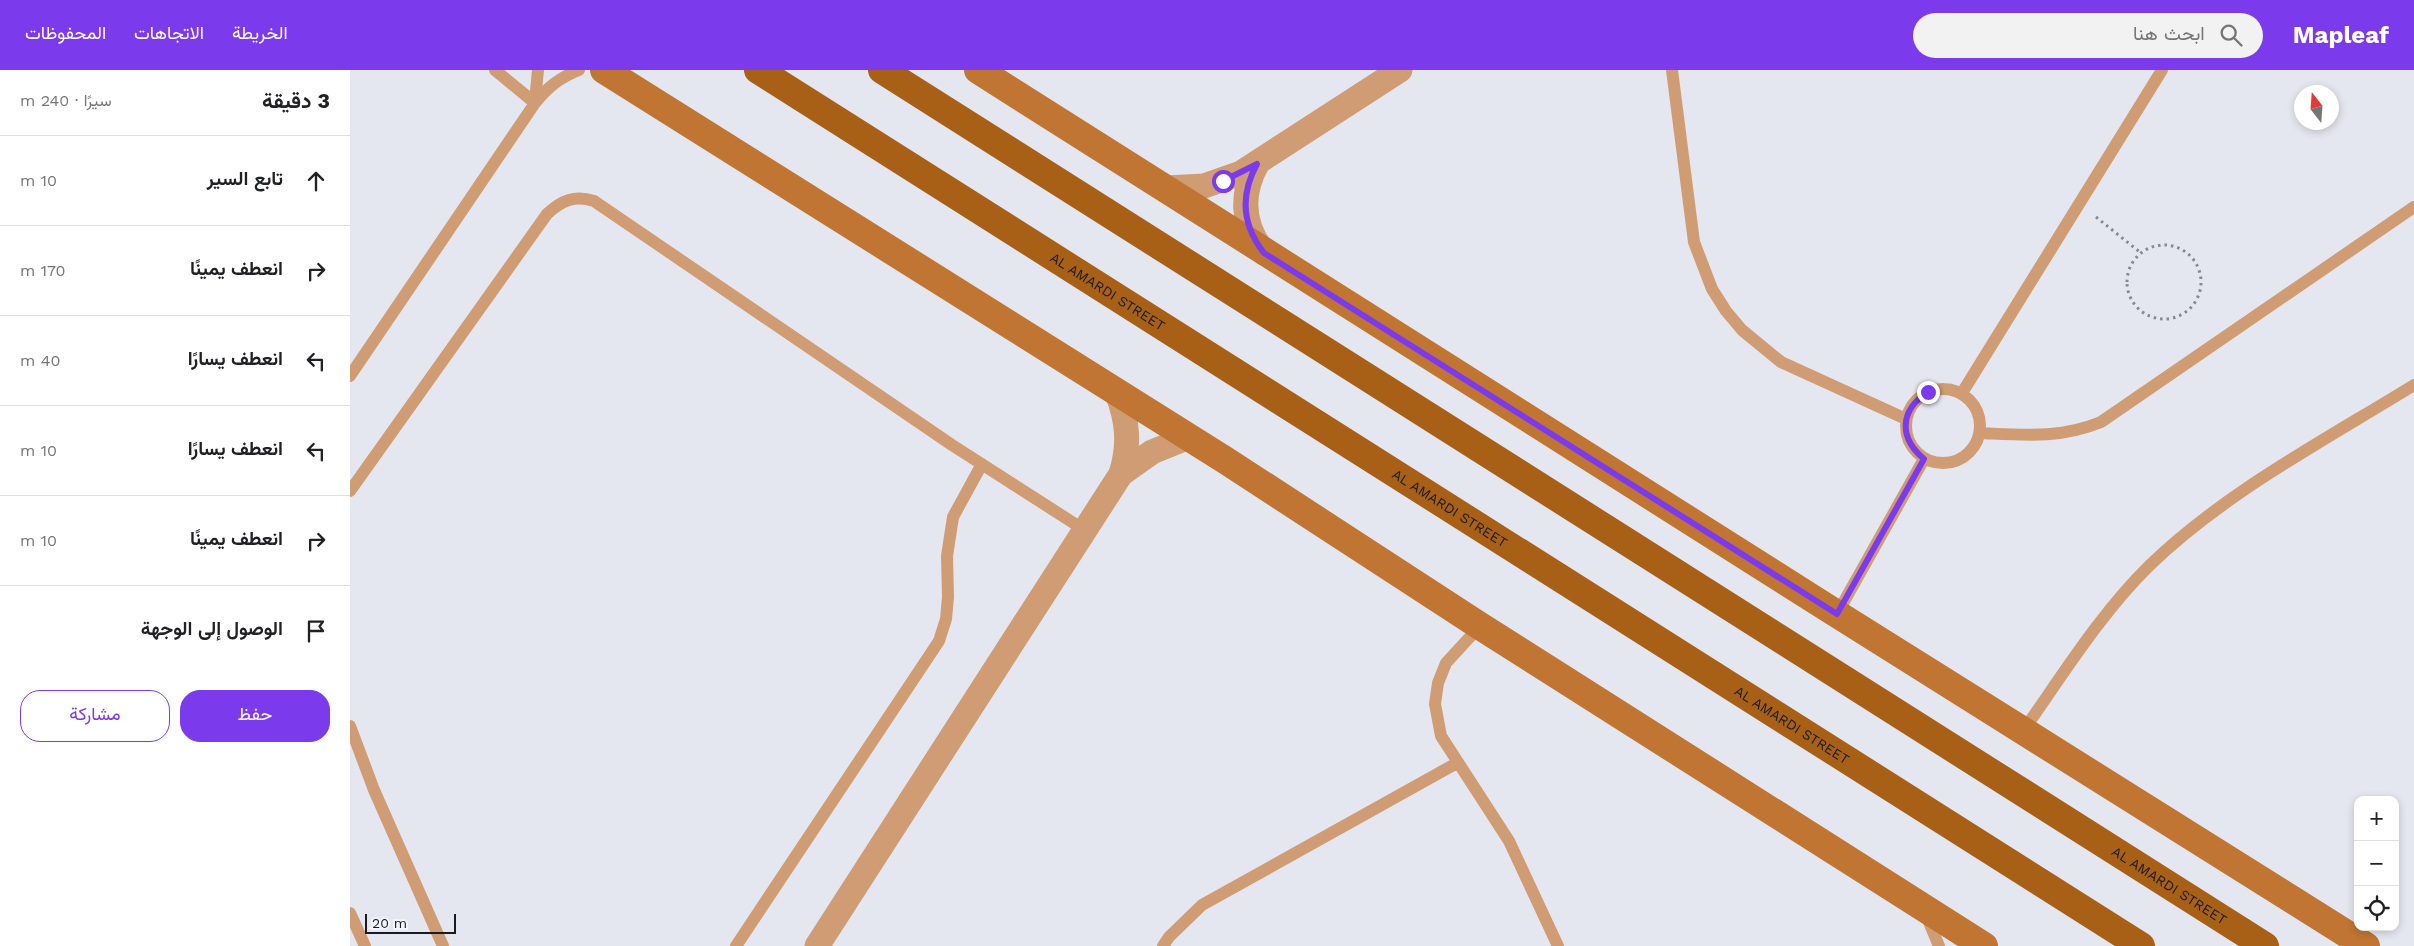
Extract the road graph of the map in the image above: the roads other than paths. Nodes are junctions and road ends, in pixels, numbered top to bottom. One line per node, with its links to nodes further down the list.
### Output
1 (495, 70): 11 (lane)
2 (538, 70): 11 (lane)
3 (579, 70): 11 (lane)
4 (604, 70): 18 (street)
5 (758, 70): 43 (main road, AL AMARDI STREET)
6 (882, 70): 44 (main road, AL AMARDI STREET)
7 (978, 70): 13 (street)
8 (1400, 70): 12 (street)
9 (1672, 70): 20 (lane)
10 (2162, 70): 19 (lane)
11 (535, 104): 16 (lane)
12 (1257, 164): 13 (street); 15 (street)
13 (1166, 188): 15 (street)
14 (2414, 206): 21 (lane)
15 (1264, 253): 28 (street)
16 (350, 376)
17 (2414, 385): 31 (lane)
18 (1117, 393): 22 (street); 25 (street)
19 (1962, 393): 20 (lane); 21 (lane)
20 (1906, 419): 23 (lane)
21 (1980, 433): 23 (lane)
22 (1189, 437): 25 (street); 29 (street)
23 (1924, 459): 28 (lane)
24 (982, 464): 26 (lane); 27 (lane); 37 (lane)
25 (1121, 474): 27 (street)
26 (350, 491)
27 (1086, 531): 38 (street)
28 (1837, 614): 31 (street)
29 (1480, 626): 32 (lane); 33 (street)
30 (350, 726): 36 (lane)
31 (2023, 731): 45 (street)
32 (1457, 764): 39 (lane); 40 (lane)
33 (1920, 906): 41 (lane); 42 (street)
34 (350, 913): 35 (lane)
35 (365, 946)
36 (443, 946)
37 (736, 946)
38 (817, 946)
39 (1163, 946)
40 (1558, 946)
41 (1939, 946)
42 (1984, 946)
43 (2141, 946)
44 (2265, 946)
45 (2366, 946)

